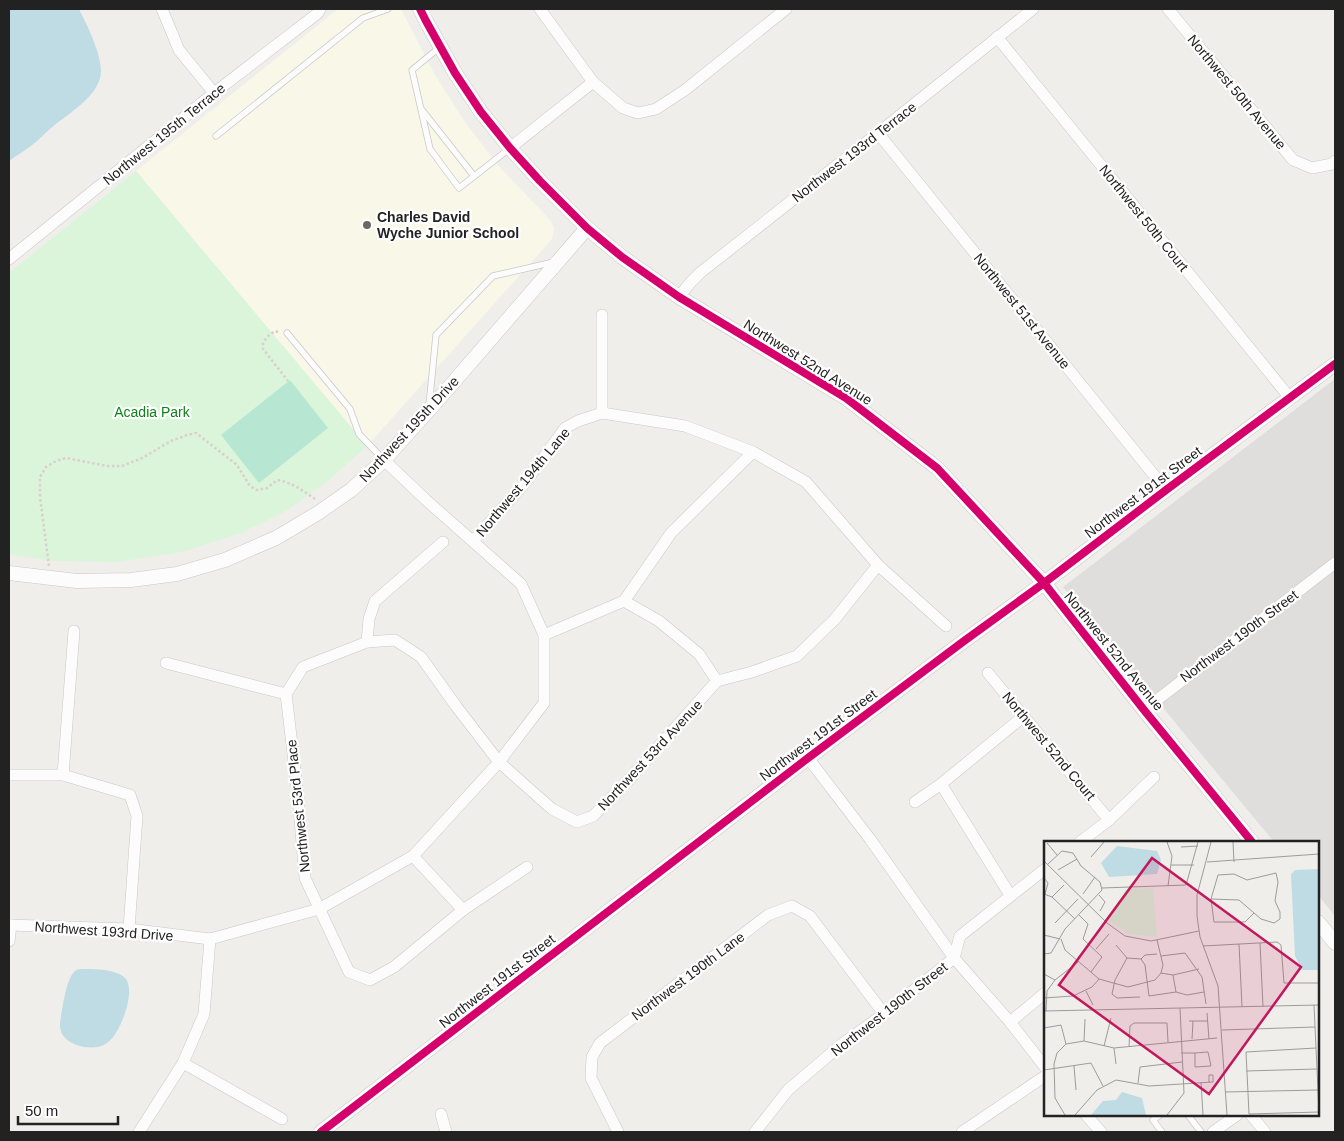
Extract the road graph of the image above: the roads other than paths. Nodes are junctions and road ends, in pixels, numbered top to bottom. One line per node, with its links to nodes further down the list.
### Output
1 (162, 9): 12 (street)
2 (320, 9): 12 (street, Northwest 195th Terrace)
3 (388, 9): 15 (lane)
4 (420, 9): 10 (street, Northwest 52nd Avenue)
5 (540, 9): 11 (street)
6 (786, 9): 11 (street)
7 (1033, 9): 9 (street, Northwest 193rd Terrace)
8 (1168, 9): 17 (street, Northwest 50th Avenue)
9 (997, 37): 14 (street, Northwest 193rd Terrace); 26 (street, Northwest 50th Court)
10 (440, 47): 13 (lane); 16 (street, Northwest 52nd Avenue)
11 (593, 82): 16 (street)
12 (214, 93): 20 (street, Northwest 195th Terrace)
13 (421, 108): 18 (lane); 18 (lane)
14 (878, 133): 22 (street, Northwest 193rd Terrace); 31 (street, Northwest 51st Avenue)
15 (216, 136)
16 (510, 148): 18 (lane); 19 (street, Northwest 52nd Avenue)
17 (1335, 161)
18 (474, 176)
19 (587, 228): 21 (street, Northwest 195th Drive); 22 (street, Northwest 52nd Avenue)
20 (9, 260)
21 (558, 261): 27 (street, Northwest 195th Drive); 27 (lane)
22 (679, 297): 37 (street, Northwest 52nd Avenue)
23 (602, 315): 28 (street)
24 (287, 333): 30 (lane)
25 (1335, 364): 26 (street, Northwest 191st Street)
26 (1290, 398): 31 (street, Northwest 191st Street)
27 (428, 410): 30 (street, Northwest 195th Drive)
28 (602, 413): 29 (street); 32 (street, Northwest 194th Lane)
29 (753, 452): 35 (street); 38 (street)
30 (384, 460): 32 (street); 36 (street, Northwest 195th Drive)
31 (1166, 490): 37 (street, Northwest 191st Street)
32 (473, 541): 41 (street)
33 (443, 542): 42 (street)
34 (1335, 563): 47 (street, Northwest 190th Street)
35 (878, 565): 39 (street); 45 (street)
36 (9, 573)
37 (1044, 584): 47 (street, Northwest 52nd Avenue); 49 (street, Northwest 191st Street)
38 (624, 601): 41 (street); 45 (street)
39 (946, 626)
40 (74, 631): 52 (street)
41 (544, 635): 50 (street)
42 (367, 642): 46 (street); 50 (street, Northwest 53rd Avenue)
43 (166, 663): 46 (street)
44 (988, 673): 48 (street, Northwest 52nd Court)
45 (717, 682): 50 (street, Northwest 53rd Avenue)
46 (286, 694): 63 (street, Northwest 53rd Place)
47 (1144, 710): 58 (street, Northwest 52nd Avenue)
48 (1024, 716): 54 (street); 56 (street, Northwest 52nd Court)
49 (808, 758): 71 (street); 86 (street, Northwest 191st Street)
50 (499, 762): 59 (street, Northwest 193rd Drive)
51 (9, 775): 52 (street)
52 (63, 775): 67 (street)
53 (1154, 777): 56 (street)
54 (941, 784): 55 (street); 62 (street)
55 (915, 802)
56 (1109, 820): 57 (street)
57 (1081, 841)
58 (1251, 841)
59 (413, 856): 63 (street, Northwest 193rd Drive); 64 (street)
60 (527, 867): 64 (street, Northwest 53rd Place)
61 (1044, 870): 62 (street, Northwest 190th Street)
62 (1010, 895): 71 (street, Northwest 190th Street)
63 (319, 909): 64 (street, Northwest 53rd Place); 68 (street, Northwest 193rd Drive)
64 (463, 910)
65 (1319, 923): 70 (street)
66 (10, 925): 67 (street, Northwest 193rd Drive); 69 (street)
67 (129, 929): 68 (street, Northwest 193rd Drive)
68 (210, 939): 75 (street)
69 (9, 941)
70 (1335, 943)
71 (954, 958): 73 (street, Northwest 190th Street); 74 (street)
72 (1044, 994): 74 (street)
73 (884, 1014): 88 (street, Northwest 190th Lane); 89 (street, Northwest 190th Street)
74 (1010, 1022): 76 (street)
75 (184, 1063): 84 (street); 85 (street)
76 (1044, 1066)
77 (1044, 1077): 90 (street)
78 (441, 1114): 87 (street)
79 (1087, 1116): 91 (street)
80 (1159, 1116): 92 (lane)
81 (1189, 1116): 93 (lane)
82 (1236, 1116): 94 (street)
83 (1252, 1116): 95 (street)
84 (282, 1119)
85 (139, 1132)
86 (321, 1132)
87 (446, 1132)
88 (618, 1132)
89 (755, 1132)
90 (962, 1132)
91 (1101, 1132)
92 (1162, 1132)
93 (1201, 1132)
94 (1213, 1132)
95 (1265, 1132)

